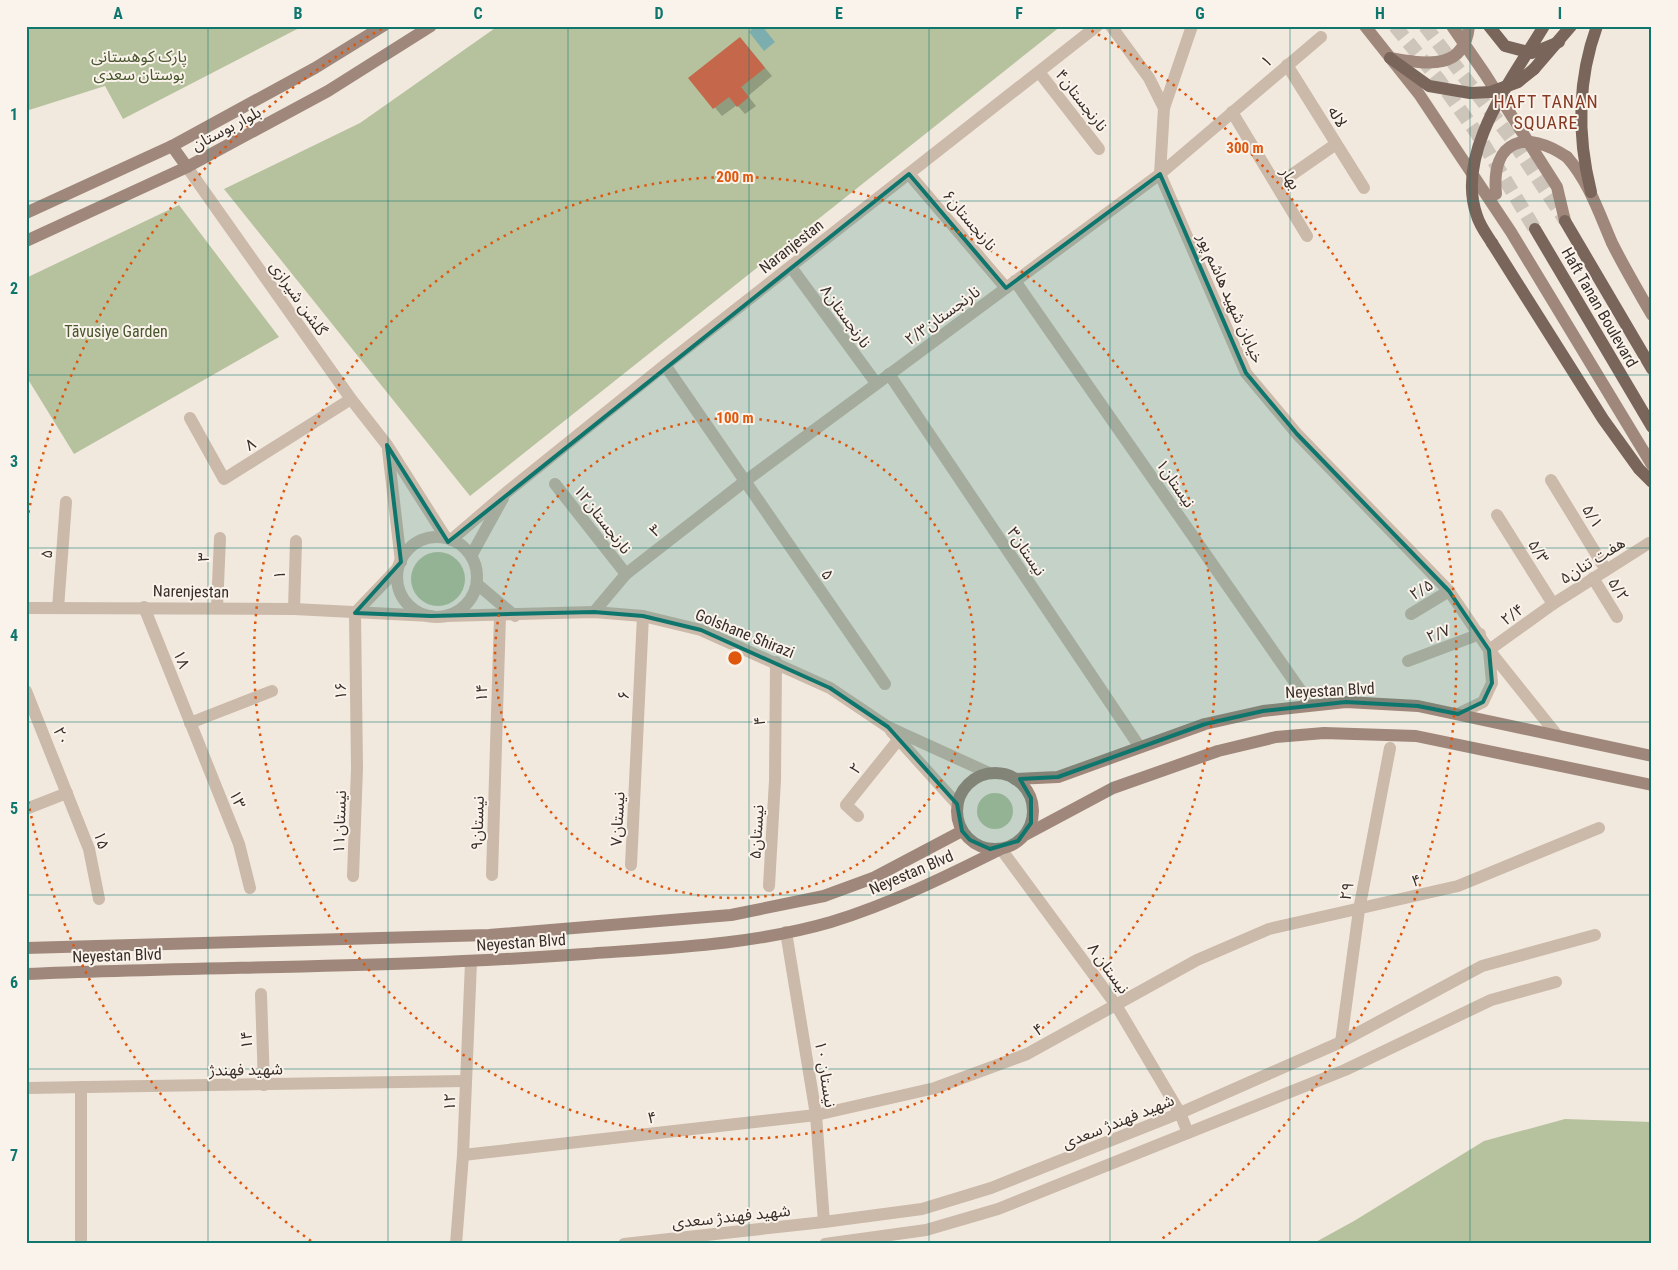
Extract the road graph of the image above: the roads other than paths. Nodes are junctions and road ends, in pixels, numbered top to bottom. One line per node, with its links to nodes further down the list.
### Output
1 (383, 26): 21 (main road, بلوار بوستان)
2 (431, 26): 23 (main road, بلوار بوستان)
3 (1097, 26): 17 (street, Naranjestan)
4 (1111, 26): 18 (street)
5 (1192, 26): 18 (street, خیابان شهید هاشم پور)
6 (1365, 26): 15 (main road)
7 (1452, 26): 38 (main road, Haft Tanan Boulevard)
8 (1469, 26): 15 (main road, bridge)
9 (1489, 26): 14 (main road)
10 (1544, 26): 48 (main road, bridge)
11 (1571, 26): 14 (main road)
12 (1597, 26): 28 (main road)
13 (1322, 37): 16 (street, ۱)
14 (1559, 42): 15 (main road, bridge)
15 (1390, 58): 31 (main road)
16 (1287, 65): 19 (street, ۱); 20 (street, لاله ‍)
17 (1039, 72): 22 (street, ۴نارنجستان); 24 (street, Naranjestan)
18 (1164, 108): 25 (street, خیابان شهید هاشم پور)
19 (1232, 112): 25 (street, ۱); 26 (street, بهار)
20 (1336, 144): 26 (street); 27 (street, لاله ‍)
21 (172, 146): 23 (main road); 29 (main road, بلوار بوستان)
22 (1099, 149)
23 (186, 167): 33 (main road, بلوار بوستان); 41 (street, گلشن شیرازی)
24 (909, 174): 34 (street, Naranjestan); 35 (street, ۶نارنجستان)
25 (1160, 174): 35 (street, ۲/۳نارنجستان); 63 (street, خیابان شهید هاشم پور)
26 (1277, 185): 32 (street, بهار)
27 (1364, 188)
28 (1591, 192): 31 (main road, bridge); 36 (main road)
29 (26, 213)
30 (1535, 229): 43 (main road, Haft Tanan Boulevard)
31 (1512, 232): 45 (main road)
32 (1307, 236)
33 (26, 241)
34 (790, 267): 37 (street, Naranjestan); 40 (street, ۸نارنجستان)
35 (1011, 284): 39 (street, ۲/۳نارنجستان); 86 (street, ۱نیستان)
36 (1652, 315)
37 (665, 365): 47 (street, ۵); 50 (street, Naranjestan)
38 (1652, 370)
39 (889, 374): 40 (street, ۲/۳نارنجستان); 92 (street, ۳نیستان)
40 (876, 384): 47 (street, ۲/۳نارنجستان)
41 (351, 399): 42 (street, ۸); 44 (street, گلشن شیرازی)
42 (190, 418)
43 (1652, 427)
44 (387, 445): 54 (street, گلشن شیرازی); 58 (street)
45 (1652, 465)
46 (1551, 480): 59 (street, ۵/۱)
47 (744, 482): 60 (street, ۳); 83 (street, ۵)
48 (1652, 482)
49 (555, 484): 60 (street, ۱۲نارنجستان)
50 (507, 492): 54 (street, Naranjestan); 57 (street)
51 (66, 502): 67 (street, ۵)
52 (1497, 515): 64 (street, ۵/۳)
53 (220, 538): 68 (street, ۳)
54 (448, 539): 57 (street); 58 (street)
55 (296, 541): 69 (street, ۱)
56 (1649, 544): 59 (street, هفت تنان۵)
57 (471, 556): 62 (street)
58 (399, 565): 71 (street); 73 (street)
59 (1606, 570): 61 (street, هفت تنان۵)
60 (626, 574): 70 (street, ۳)
61 (1593, 578): 64 (street, هفت تنان۵); 78 (street, ۵/۲)
62 (477, 584): 74 (street); 76 (street)
63 (1449, 591): 72 (street, ۲/۵); 79 (street, خیابان شهید هاشم پور)
64 (1553, 604): 80 (street, ۲/۴)
65 (144, 607): 67 (street, Narenjestan); 68 (street, Narenjestan); 88 (street, ۱۸)
66 (26, 608): 67 (street, Narenjestan)
67 (58, 608)
68 (217, 608): 69 (street, Narenjestan)
69 (294, 609): 71 (street, Narenjestan)
70 (594, 612): 76 (street, Golshane Shirazi); 77 (street, Golshane Shirazi)
71 (355, 613): 73 (street, Narenjestan); 95 (street, ۱۶)
72 (1410, 614)
73 (430, 616): 74 (street)
74 (446, 616): 75 (street, Golshane Shirazi)
75 (500, 616): 76 (street, Golshane Shirazi); 96 (street, ۱۴)
76 (515, 616)
77 (643, 616): 82 (street, Golshane Shirazi); 98 (street, ۶)
78 (1617, 617)
79 (1480, 634): 80 (street, خیابان شهید هاشم پور); 81 (street, ۲/۷)
80 (1489, 650): 87 (street, خیابان شهید هاشم پور); 90 (street, خیابان شهید هاشم پور)
81 (1408, 661)
82 (776, 662): 89 (street, Golshane Shirazi); 100 (street, ۴)
83 (885, 684)
84 (272, 690): 88 (street)
85 (26, 691): 102 (street, ۲۰)
86 (1310, 704): 87 (main road, Neyestan Blvd); 92 (main road, Neyestan Blvd)
87 (1458, 714): 90 (main road, Neyestan Blvd)
88 (190, 723): 114 (street, ۱۳)
89 (888, 727): 91 (street); 97 (street)
90 (1557, 735): 94 (main road, Neyestan Blvd)
91 (899, 739): 103 (street); 105 (street, ۲)
92 (1139, 746): 99 (main road, Neyestan Blvd)
93 (1390, 748): 116 (street, ۲۹)
94 (1652, 756)
95 (357, 768): 112 (street, ۱۱نیستان)
96 (495, 772): 111 (street, ۹نیستان)
97 (989, 773): 99 (main road); 103 (main road)
98 (636, 776): 110 (street, ۷نیستان)
99 (1015, 779): 108 (main road)
100 (775, 780): 113 (street, ۵نیستان)
101 (1652, 785): 108 (main road)
102 (67, 793): 104 (street); 115 (street, ۱۵)
103 (957, 804): 107 (main road)
104 (26, 809)
105 (858, 816)
106 (1599, 828): 116 (street, ۴)
107 (962, 831): 109 (main road); 119 (main road, Neyestan Blvd)
108 (1025, 835): 109 (main road)
109 (1001, 849): 117 (main road, Neyestan Blvd); 124 (street, نیستان ۸)
110 (631, 865)
111 (492, 875)
112 (353, 876)
113 (769, 886)
114 (250, 888)
115 (98, 899)
116 (1359, 910): 124 (street, ۴); 125 (street, ۲۹)
117 (786, 932): 120 (main road, Neyestan Blvd); 131 (street, نیستان ۱۰)
118 (1595, 935): 125 (street, شهید فهندژ سعدی)
119 (26, 948)
120 (471, 962): 121 (main road, Neyestan Blvd); 126 (street, ۱۲)
121 (26, 974)
122 (1556, 982): 132 (street)
123 (261, 994): 127 (street, ۱۴)
124 (1116, 1005): 130 (street, نیستان ۸); 131 (street, ۴)
125 (1341, 1042): 130 (street, شهید فهندژ سعدی)
126 (466, 1081): 127 (street, شهید فهندژ); 133 (street, ۱۲)
127 (264, 1085): 128 (street, شهید فهندژ)
128 (82, 1087): 129 (street, شهید فهندژ); 135 (street)
129 (26, 1088)
130 (1180, 1114): 132 (street, نیستان ۸); 134 (street, شهید فهندژ سعدی)
131 (816, 1115): 133 (street, ۴); 134 (street, نیستان ۱۰)
132 (1188, 1133): 138 (street)
133 (463, 1155): 136 (street, ۱۲)
134 (824, 1222): 137 (street, شهید فهندژ سعدی)
135 (81, 1244)
136 (456, 1244)
137 (624, 1244)
138 (825, 1244)

